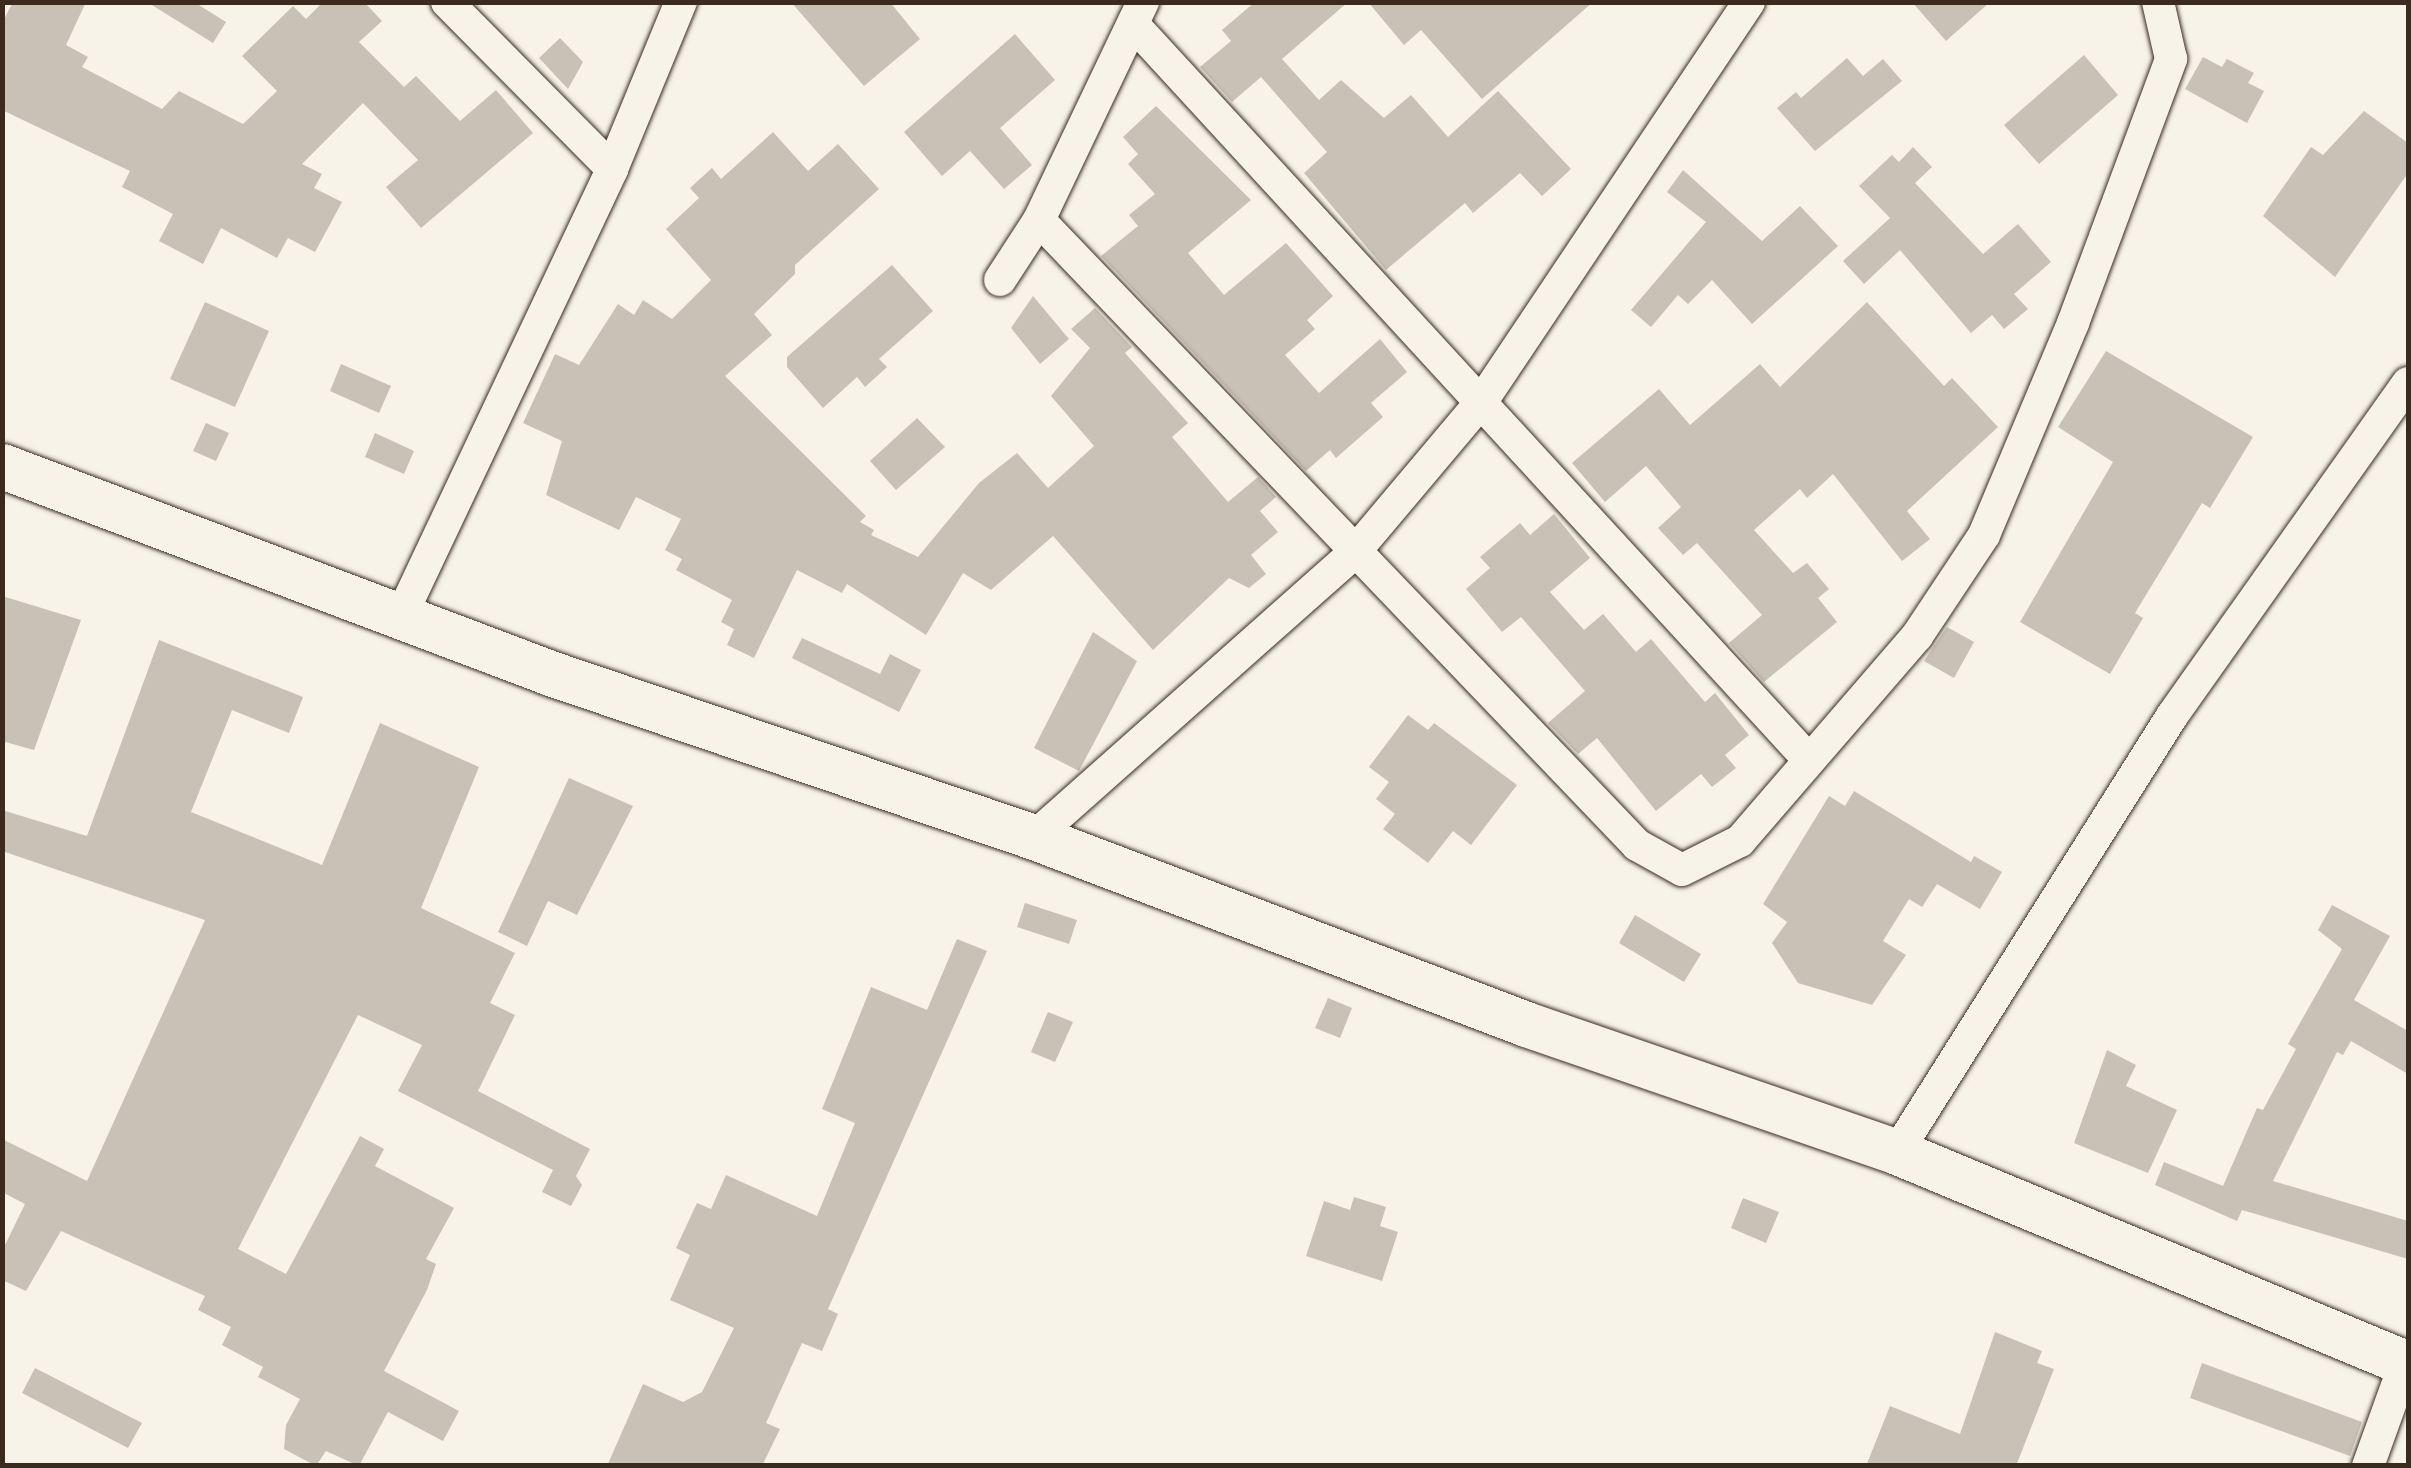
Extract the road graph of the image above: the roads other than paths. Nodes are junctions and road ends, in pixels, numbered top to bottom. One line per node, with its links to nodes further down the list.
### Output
1 (447, 2): 6 (street)
2 (682, 2): 6 (street)
3 (1749, 2): 10 (street)
4 (2158, 2): 14 (street)
5 (1138, 13): 7 (street); 10 (street)
6 (612, 170): 13 (street)
7 (1039, 220): 8 (street); 12 (street)
8 (1000, 280)
9 (2408, 383): 16 (street)
10 (1482, 401): 12 (street); 14 (street)
11 (2, 466): 13 (street)
12 (1354, 554): 14 (street); 15 (street)
13 (402, 614): 15 (street)
14 (1809, 760)
15 (1034, 837): 16 (street)
16 (1898, 1152): 17 (street)
17 (2406, 1364): 18 (street)
18 (2368, 1466)

